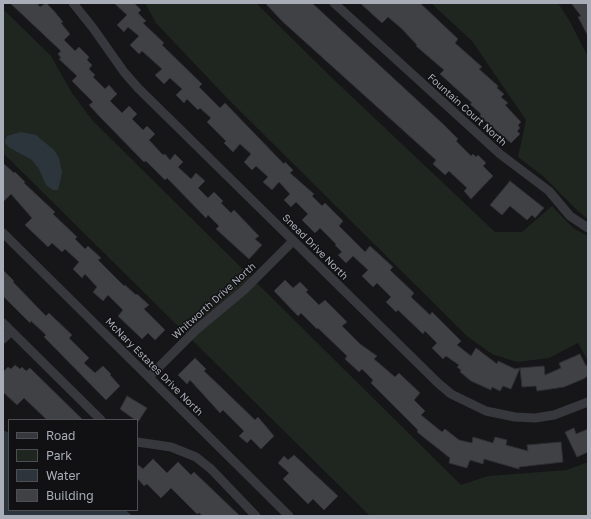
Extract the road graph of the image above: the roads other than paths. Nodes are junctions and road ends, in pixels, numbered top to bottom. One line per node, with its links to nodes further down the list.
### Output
1 (73, 3): 5 (street, Snead Drive North)
2 (334, 3): 3 (street, Fountain Court North)
3 (588, 228)
4 (3, 233): 9 (street, McNary Estates Drive North)
5 (293, 241): 9 (street, Whitworth Drive North); 10 (street, Snead Drive North)
6 (3, 324): 7 (street)
7 (11, 332): 8 (street); 11 (street)
8 (3, 339)
9 (149, 377): 14 (street, McNary Estates Drive North)
10 (588, 402)
11 (100, 419)
12 (138, 442): 13 (street)
13 (256, 516)
14 (289, 516)

